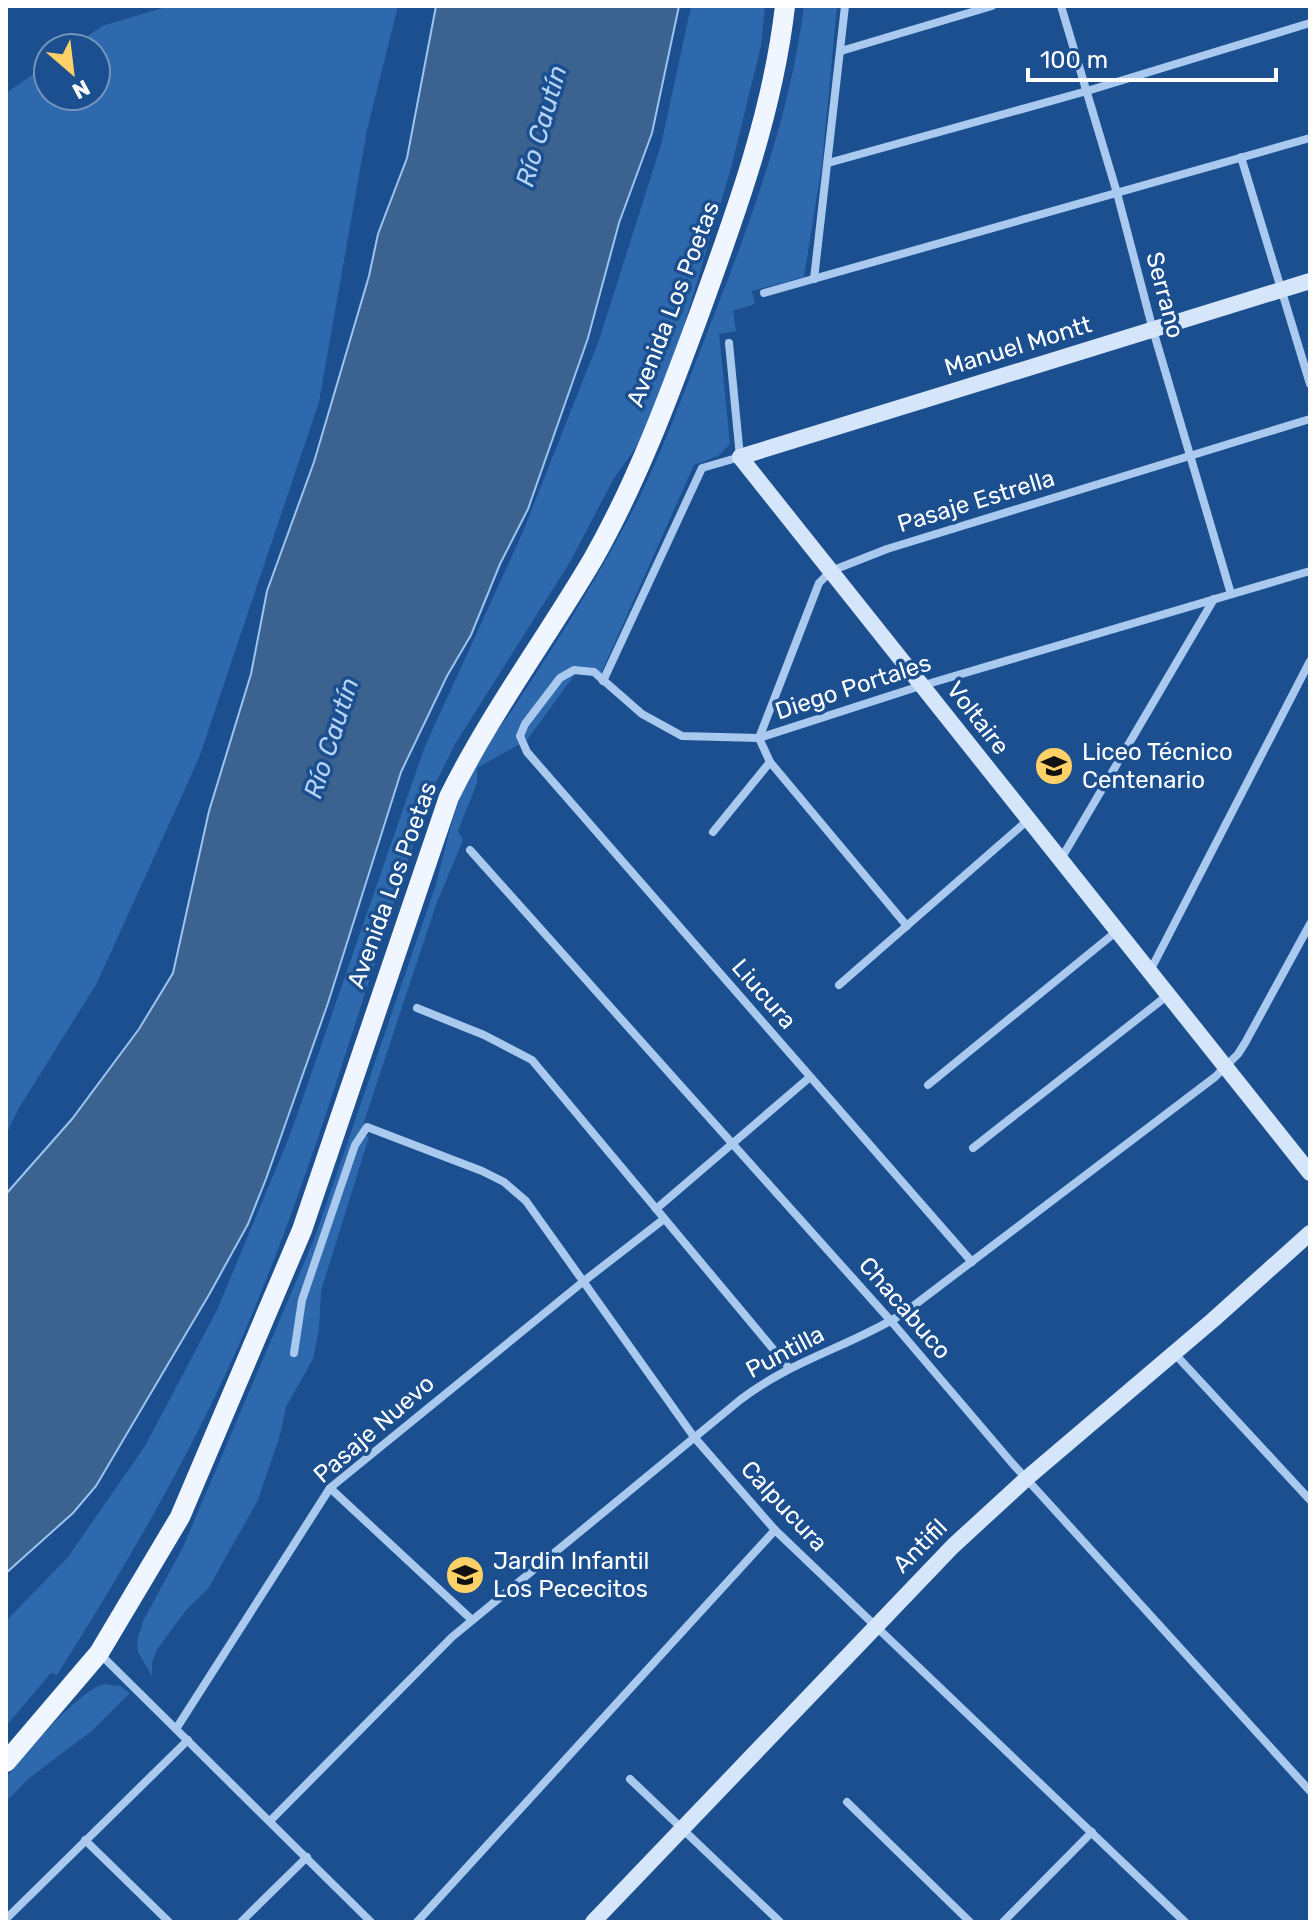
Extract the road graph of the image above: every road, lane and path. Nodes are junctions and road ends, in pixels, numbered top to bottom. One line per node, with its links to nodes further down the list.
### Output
1 (785, 6): 64 (main road, Avenida Los Poetas)
2 (845, 6): 6 (street)
3 (992, 6): 6 (street)
4 (1061, 6): 7 (street, Serrano)
5 (1310, 23): 7 (street)
6 (841, 51): 10 (street)
7 (1087, 91): 10 (street); 11 (street, Serrano)
8 (1310, 138): 9 (street)
9 (1241, 157): 11 (street); 14 (street)
10 (828, 163): 12 (street)
11 (1117, 193): 12 (street); 16 (street, Serrano)
12 (814, 279): 15 (street)
13 (1310, 281): 14 (street, Manuel Montt)
14 (1282, 289): 16 (street, Manuel Montt); 18 (street)
15 (764, 293)
16 (1153, 330): 20 (street, Serrano); 21 (street, Manuel Montt)
17 (729, 343): 21 (street)
18 (1310, 384)
19 (1310, 419): 20 (street, Pasaje Estrella)
20 (1191, 456): 22 (street, Pasaje Estrella); 24 (street, Serrano)
21 (740, 457): 22 (street, Voltaire); 27 (street)
22 (831, 571): 28 (street, Voltaire); 29 (street)
23 (1310, 571): 24 (street, Diego Portales)
24 (1231, 594): 25 (street, Diego Portales)
25 (1214, 599): 28 (street, Diego Portales); 34 (street)
26 (1310, 661): 38 (street)
27 (603, 681): 29 (street, Diego Portales); 43 (street, Liucura)
28 (923, 686): 29 (street, Diego Portales); 31 (street, Voltaire)
29 (759, 738): 30 (street)
30 (770, 762): 32 (street); 36 (street)
31 (1028, 820): 34 (street, Voltaire); 36 (street)
32 (713, 832)
33 (470, 850): 45 (street, Chacabuco)
34 (1061, 860): 37 (street, Voltaire)
35 (1310, 924): 42 (street, Puntilla)
36 (907, 926): 39 (street)
37 (1117, 931): 38 (street, Voltaire); 44 (street)
38 (1150, 972): 40 (street, Voltaire)
39 (839, 985)
40 (1168, 995): 42 (street, Voltaire); 46 (street)
41 (417, 1008): 48 (street)
42 (1225, 1067): 47 (street, Voltaire); 51 (street, Puntilla)
43 (810, 1077): 45 (street); 51 (street, Liucura)
44 (928, 1085)
45 (732, 1143): 48 (street); 53 (street, Chacabuco)
46 (973, 1148)
47 (1310, 1173)
48 (656, 1209): 49 (street)
49 (664, 1219): 52 (street, Pasaje Nuevo); 56 (street)
50 (1310, 1233): 55 (street, Antifil)
51 (972, 1262): 53 (street, Puntilla)
52 (584, 1281): 54 (street, Calpucura); 57 (street, Calpucura); 59 (street, Pasaje Nuevo)
53 (891, 1321): 56 (street, Puntilla); 58 (street, Chacabuco)
54 (294, 1353)
55 (1174, 1353): 58 (street, Antifil); 60 (street)
56 (789, 1368): 57 (street, Puntilla)
57 (694, 1437): 61 (street, Calpucura); 62 (street, Puntilla)
58 (1027, 1478): 63 (street, Antifil); 69 (street, Chacabuco)
59 (330, 1488): 62 (street); 65 (street, Pasaje Nuevo)
60 (1310, 1500)
61 (775, 1530): 63 (street, Calpucura); 80 (street)
62 (472, 1620): 71 (street, Puntilla)
63 (876, 1627): 72 (street, Antifil); 73 (street, Calpucura)
64 (99, 1653): 65 (street); 67 (main road, Avenida Los Poetas)
65 (176, 1729): 66 (street)
66 (188, 1740): 71 (street); 74 (street)
67 (6, 1762)
68 (630, 1779): 72 (street)
69 (1310, 1791)
70 (847, 1802): 83 (street)
71 (270, 1821): 75 (street)
72 (683, 1829): 81 (street, Antifil); 82 (street)
73 (1092, 1832): 84 (street); 85 (street, Calpucura)
74 (85, 1840): 76 (street); 77 (street)
75 (307, 1857): 78 (street); 79 (street)
76 (6, 1919)
77 (169, 1922)
78 (241, 1922)
79 (371, 1922)
80 (417, 1922)
81 (593, 1922)
82 (780, 1922)
83 (970, 1922)
84 (1003, 1922)
85 (1185, 1922)

